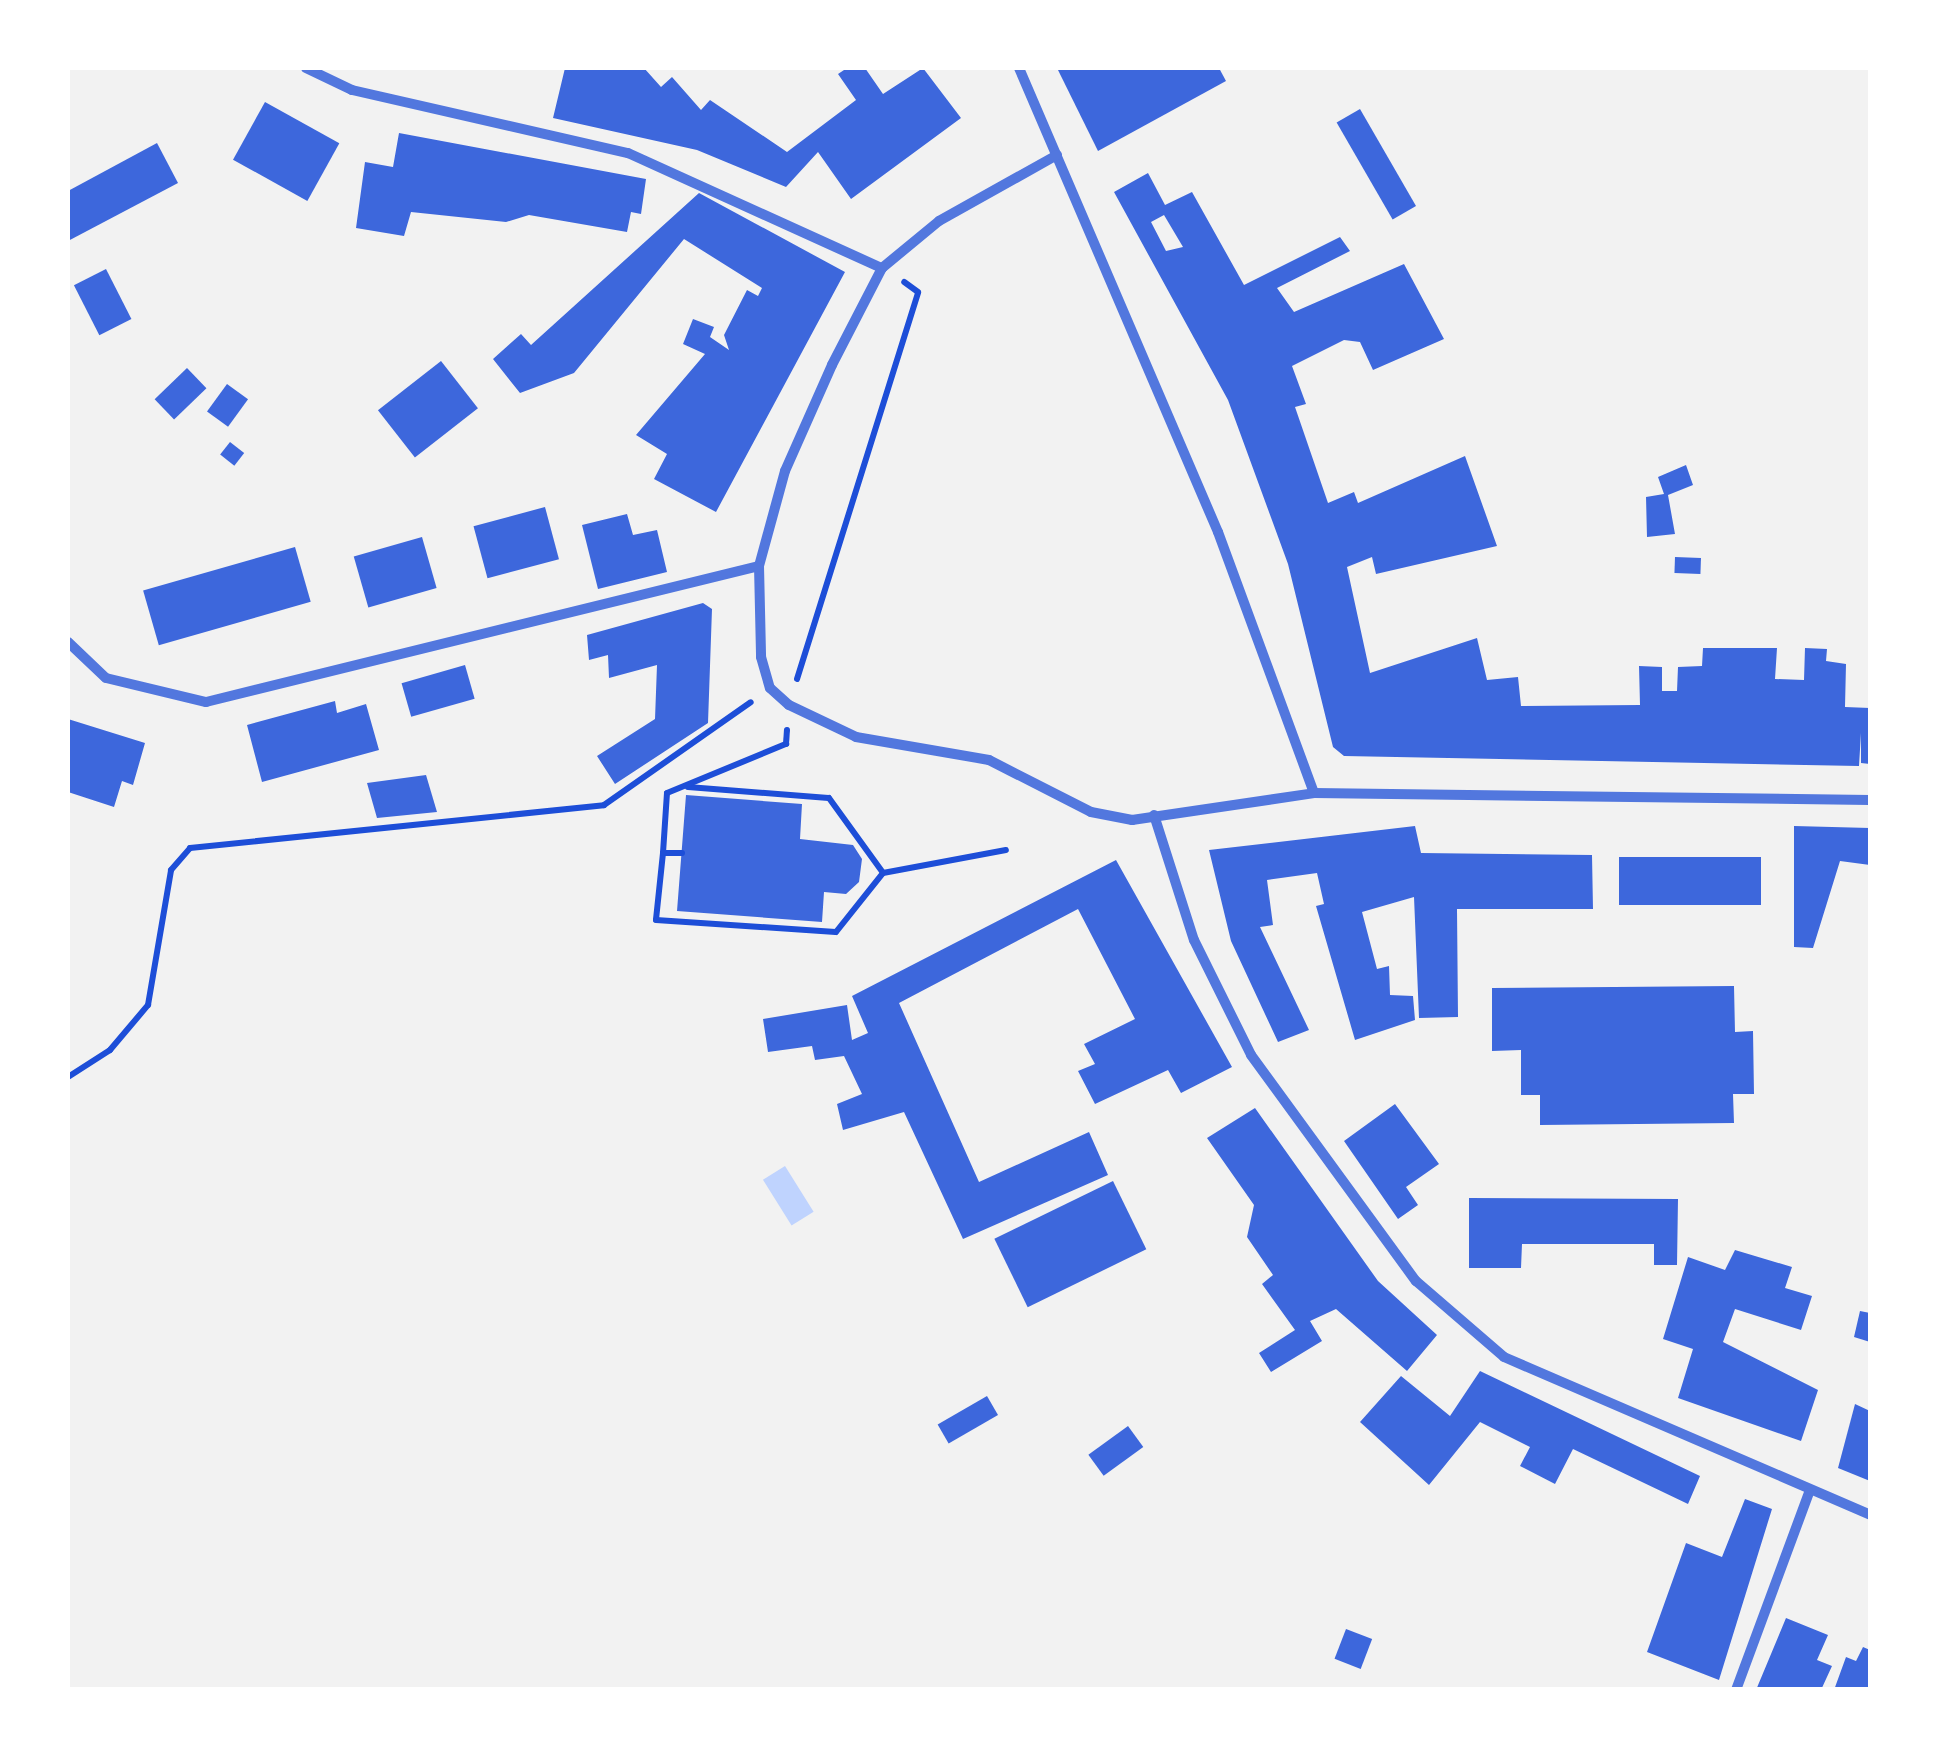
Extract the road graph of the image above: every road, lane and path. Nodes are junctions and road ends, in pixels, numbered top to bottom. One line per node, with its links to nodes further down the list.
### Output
1 (306, 68): 4 (street)
2 (1019, 68): 3 (street)
3 (1057, 155): 4 (street); 10 (street)
4 (882, 268): 5 (street); 8 (path)
5 (758, 566): 6 (street); 7 (street)
6 (68, 642)
7 (770, 688): 8 (street); 17 (path)
8 (789, 705): 9 (path); 12 (street)
9 (684, 786): 15 (path); 16 (path)
10 (1314, 793): 11 (street); 12 (street)
11 (1870, 800)
12 (1154, 815): 18 (street)
13 (1006, 850): 16 (path)
14 (682, 853): 15 (path)
15 (662, 854): 16 (path)
16 (883, 873)
17 (68, 1077)
18 (1809, 1493): 19 (street); 20 (street)
19 (1870, 1515)
20 (1736, 1690)

